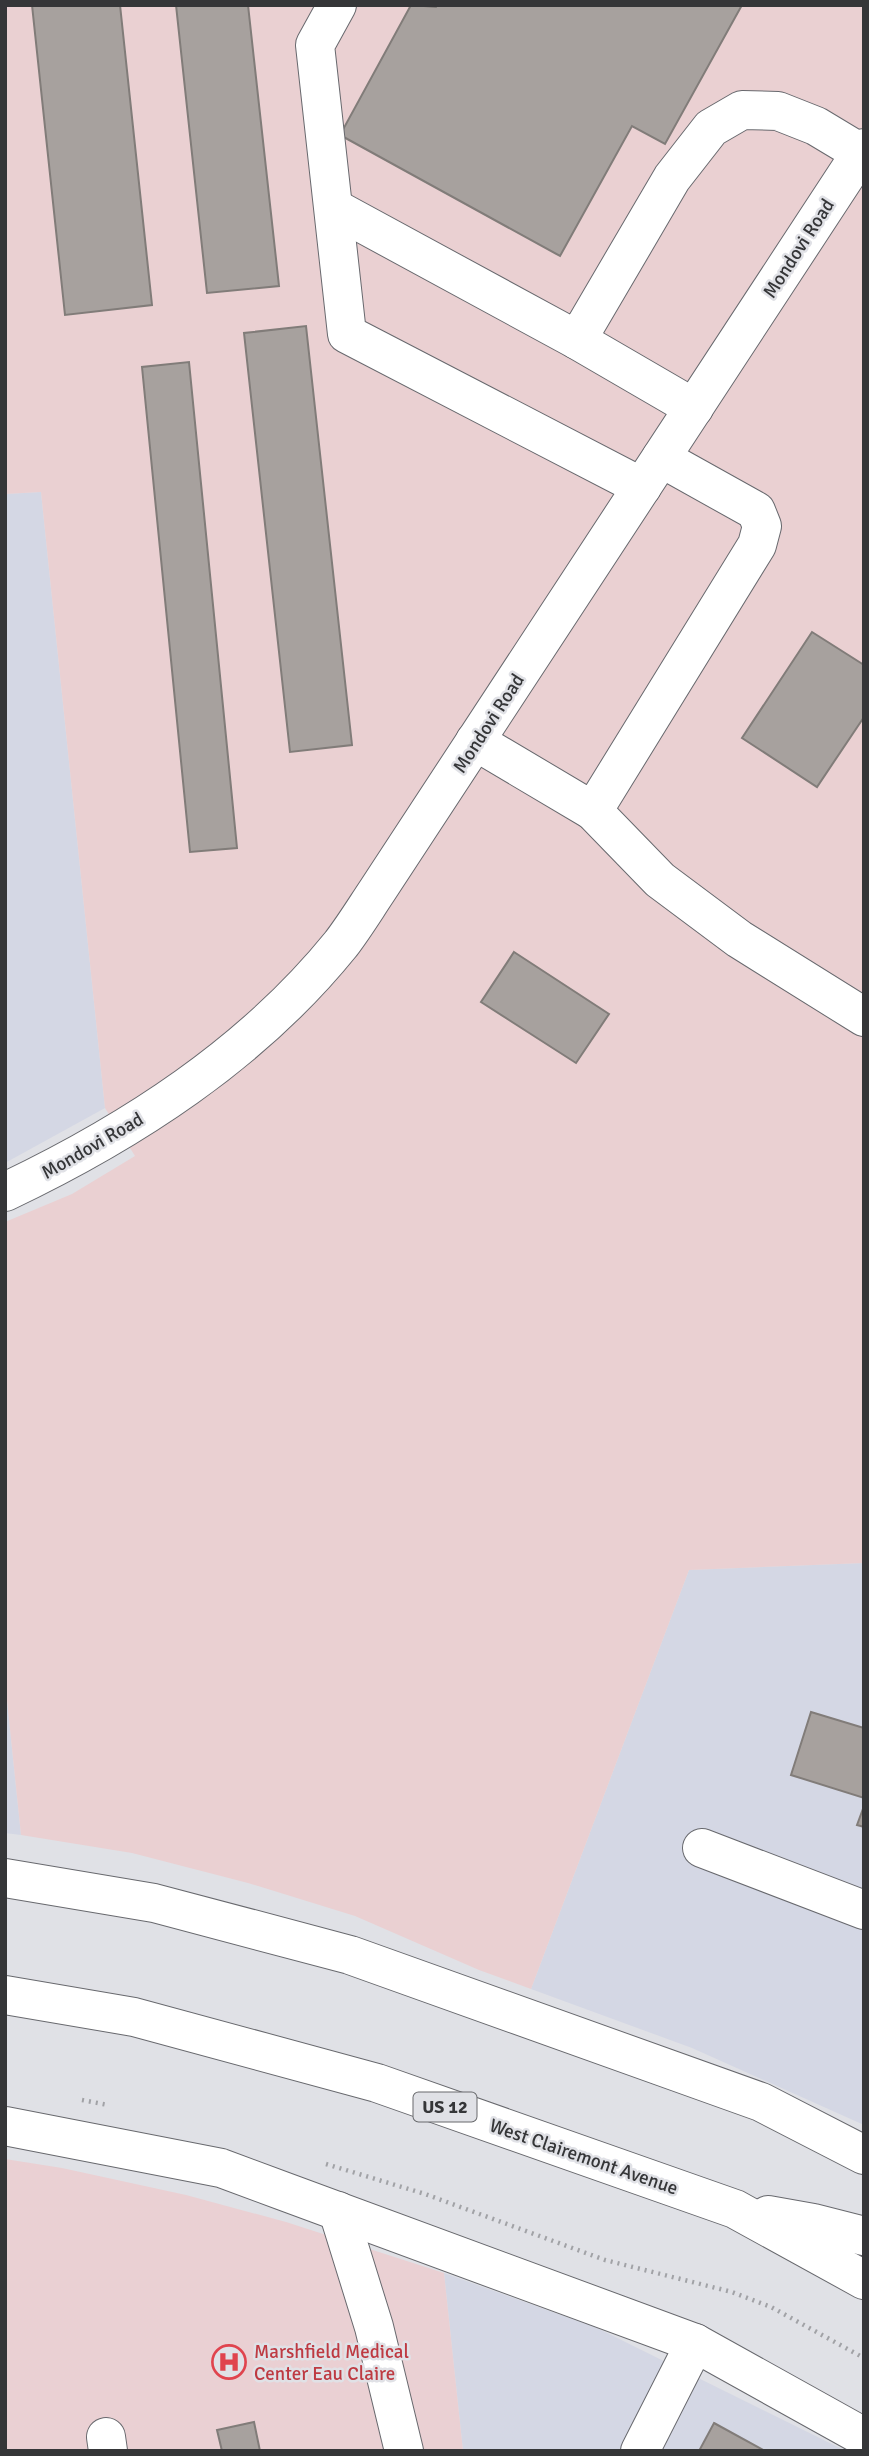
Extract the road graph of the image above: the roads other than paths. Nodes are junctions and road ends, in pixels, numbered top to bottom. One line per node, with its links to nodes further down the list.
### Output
1 (337, 5): 3 (street)
2 (862, 151): 4 (street); 5 (street, Mondovi Road)
3 (334, 208): 4 (street); 6 (street)
4 (577, 340): 5 (street)
5 (694, 408): 6 (street, Mondovi Road)
6 (652, 472): 7 (street, Mondovi Road); 8 (street)
7 (475, 741): 8 (street); 10 (street, Mondovi Road)
8 (593, 811): 9 (street)
9 (864, 1017)
10 (5, 1192)
11 (702, 1848): 13 (street)
12 (5, 1878): 16 (street)
13 (864, 1910)
14 (5, 1995): 17 (street, West Clairemont Avenue / US 12)
15 (5, 2126): 18 (street)
16 (864, 2155)
17 (735, 2209): 19 (street); 20 (street, West Clairemont Avenue / US 12)
18 (338, 2211): 21 (street); 23 (street)
19 (864, 2236)
20 (864, 2280)
21 (695, 2343): 22 (street); 24 (street)
22 (864, 2437)
23 (404, 2451)
24 (640, 2451)

